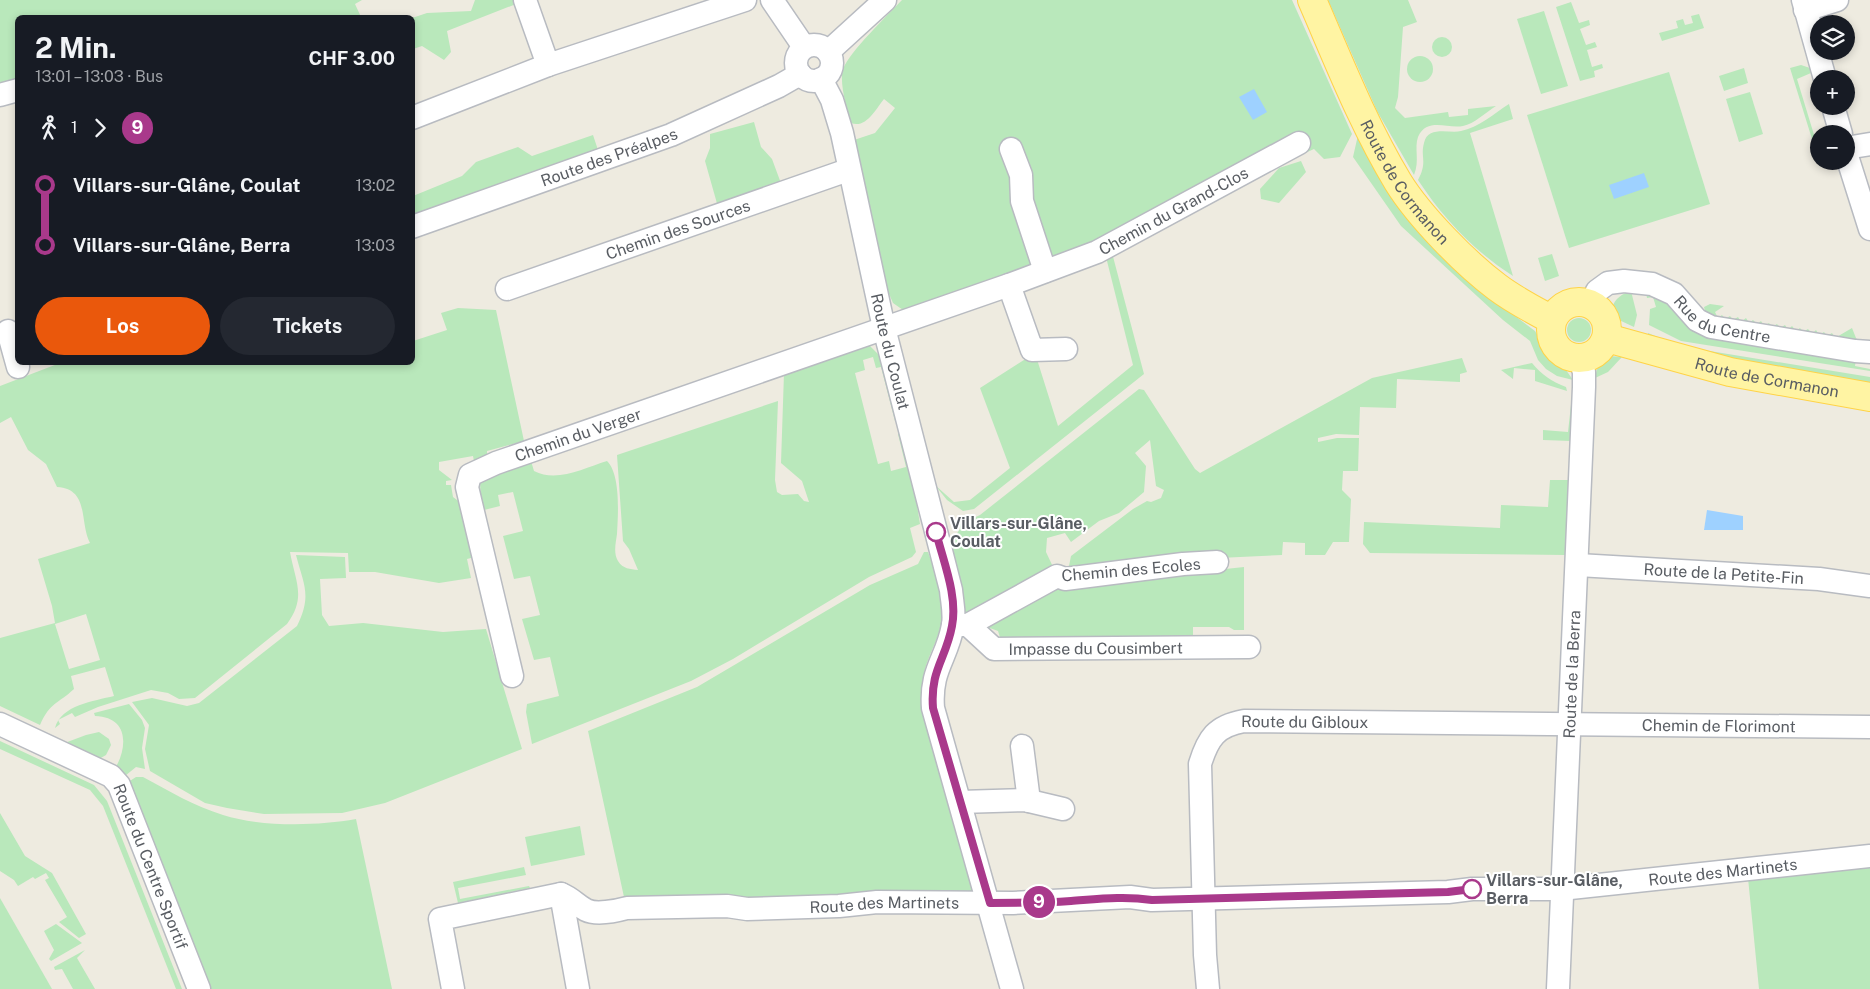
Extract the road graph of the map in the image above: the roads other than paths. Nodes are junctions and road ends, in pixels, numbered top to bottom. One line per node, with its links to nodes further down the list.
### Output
1 (525, 0): 10 (street)
2 (745, 0): 10 (street)
3 (772, 0): 8 (street)
4 (885, 0): 9 (street)
5 (1312, 0): 29 (main road, Route de Cormanon)
6 (1837, 0): 7 (street)
7 (1804, 5): 11 (street)
8 (804, 47): 9 (street); 12 (street)
9 (828, 52): 13 (street)
10 (548, 65): 16 (street)
11 (1822, 70)
12 (800, 74): 13 (street); 23 (street, Route des Préalpes)
13 (821, 80): 21 (street, Route du Coulat)
14 (15, 91): 15 (street)
15 (0, 95)
16 (415, 117)
17 (1299, 143): 25 (street, Chemin du Grand-Clos)
18 (1870, 144): 19 (street)
19 (1855, 146)
20 (1011, 149): 25 (street)
21 (848, 170): 27 (street, Chemin des Sources); 30 (street, Route du Coulat)
22 (1851, 170): 24 (street)
23 (415, 226)
24 (1870, 229)
25 (1045, 271): 26 (street, Chemin du Grand-Clos)
26 (1009, 285): 30 (street, Chemin du Grand-Clos); 33 (street)
27 (508, 289)
28 (1591, 304): 29 (main road); 32 (main road); 34 (street, Rue du Centre)
29 (1552, 320): 35 (main road)
30 (884, 328): 41 (street, Route du Coulat); 43 (street, Chemin du Verger)
31 (10, 332): 36 (street)
32 (1607, 338): 35 (main road); 37 (main road, Route de Cormanon)
33 (1066, 349)
34 (1870, 352)
35 (1580, 359): 39 (street, Route de la Berra)
36 (15, 368)
37 (1870, 397)
38 (1217, 562): 41 (street, Chemin des Ecoles)
39 (1578, 565): 40 (street, Route de la Petite-Fin); 45 (street, Route de la Berra)
40 (1870, 586)
41 (960, 625): 42 (street, Impasse du Cousimbert); 49 (street)
42 (1249, 647)
43 (512, 676)
44 (0, 724): 56 (street, Route du Centre Sportif)
45 (1569, 724): 46 (street, Chemin de Florimont); 52 (street, Route de la Berra); 54 (street, Route du Gibloux)
46 (1870, 727)
47 (1022, 746): 48 (street)
48 (1030, 801): 49 (street); 50 (street)
49 (960, 802): 55 (street)
50 (1063, 810)
51 (1870, 856): 52 (street, Route des Martinets)
52 (1562, 889): 54 (street, Route des Martinets); 61 (street, Route de la Berra)
53 (561, 894): 55 (street, Route des Martinets); 57 (street); 58 (street)
54 (1204, 898): 55 (street, Route des Martinets); 60 (street, Route du Gibloux)
55 (990, 903): 59 (street)
56 (199, 989)
57 (453, 989)
58 (578, 989)
59 (1012, 989)
60 (1208, 989)
61 (1558, 989)

